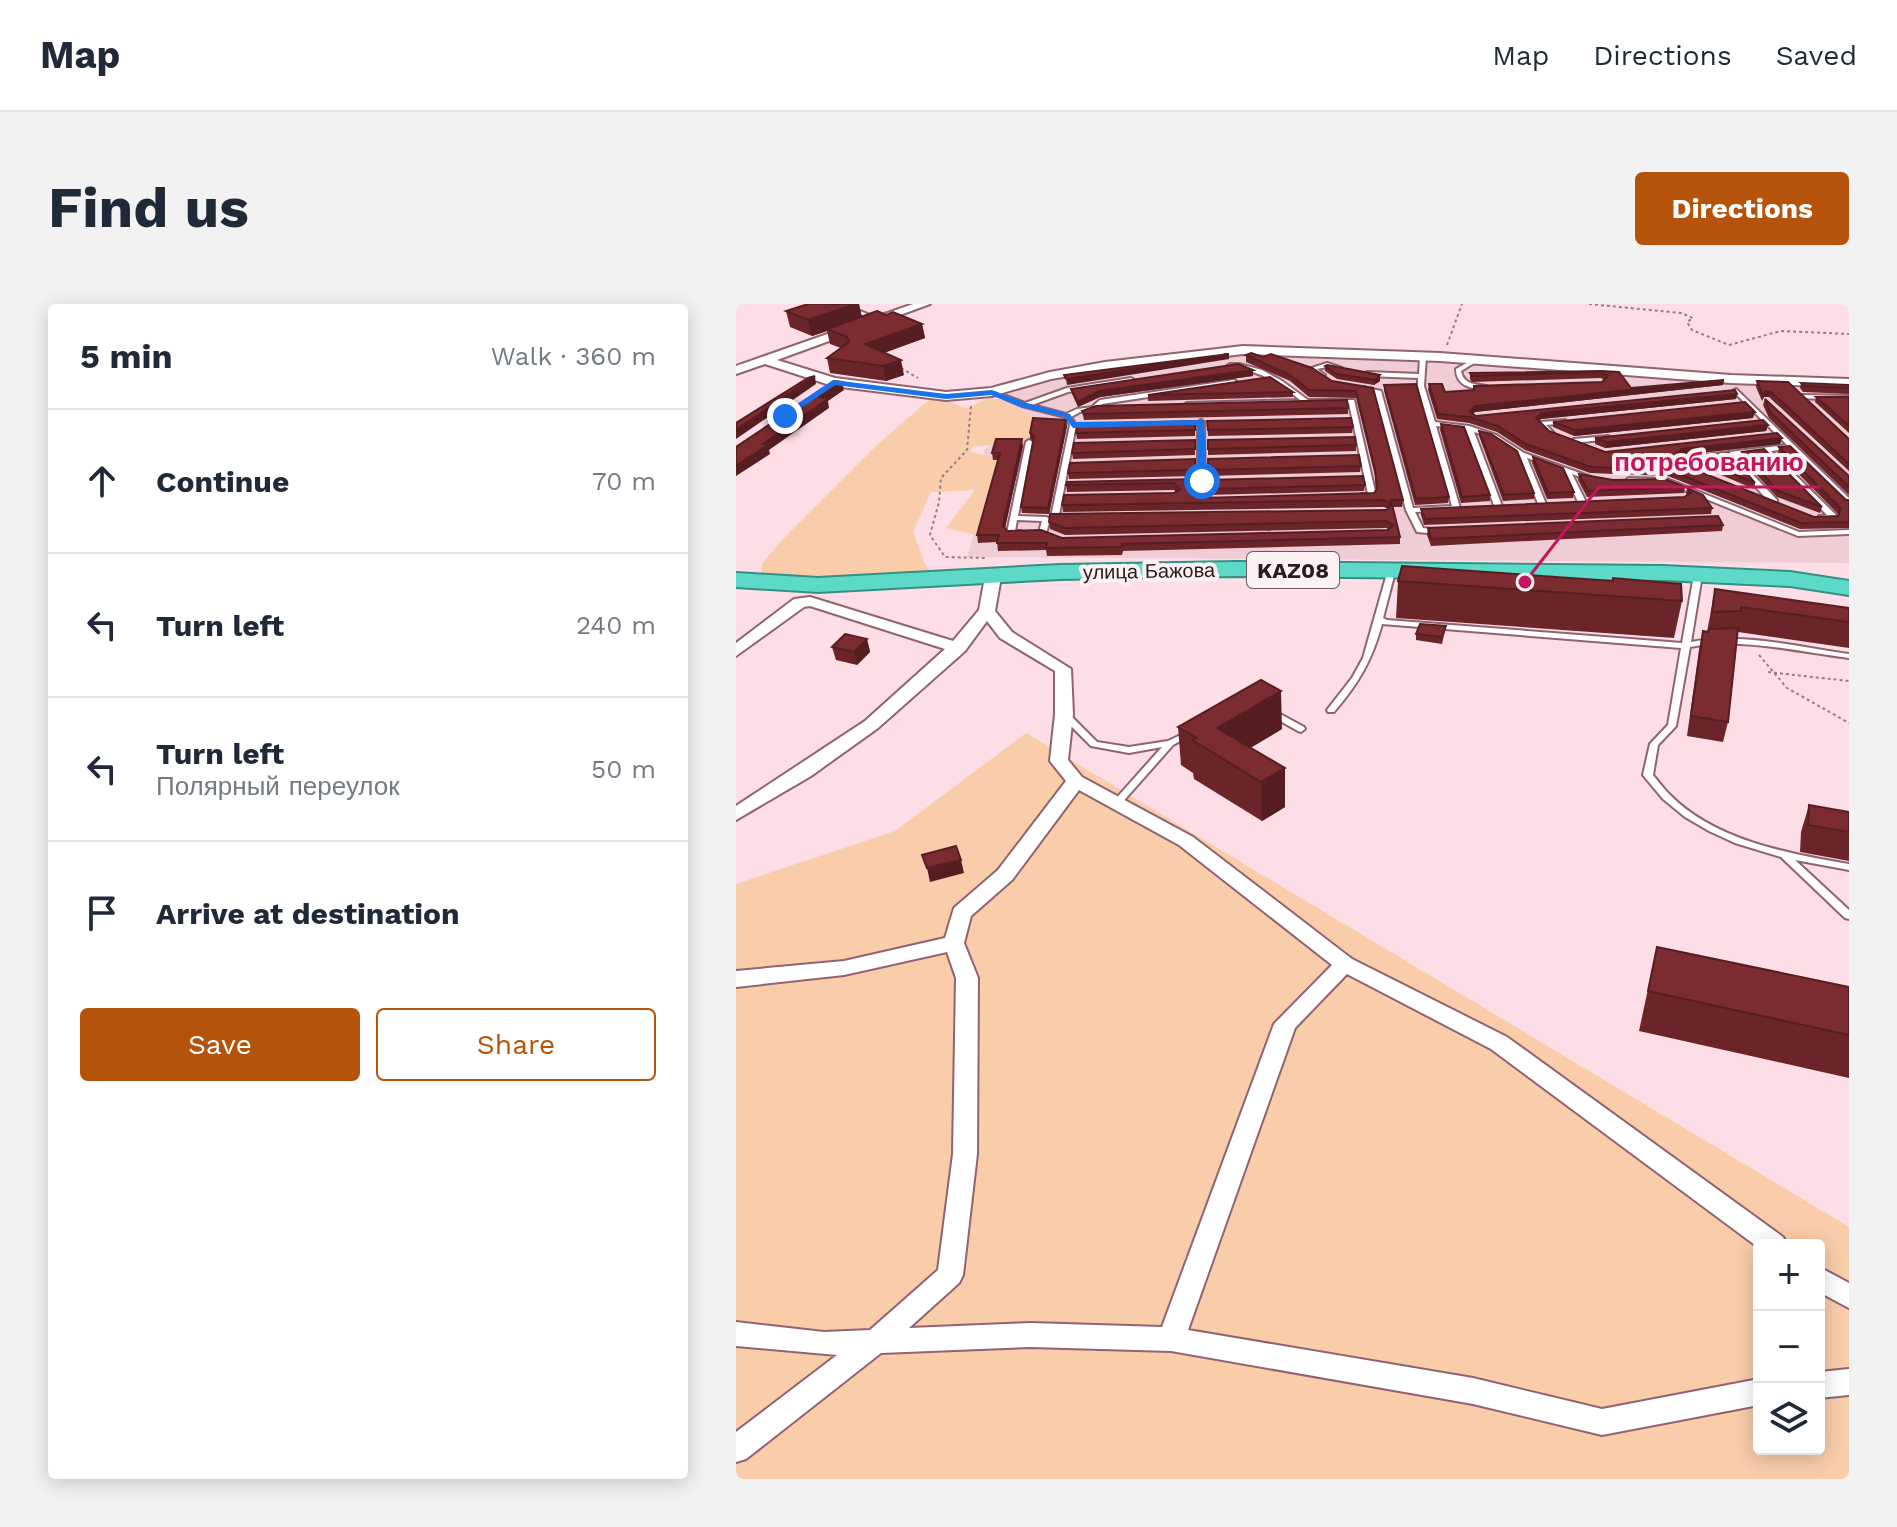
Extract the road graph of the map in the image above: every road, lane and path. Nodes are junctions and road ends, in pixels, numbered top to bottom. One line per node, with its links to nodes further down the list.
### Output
1 (838, 304): 5 (lane)
2 (924, 304): 5 (street)
3 (1462, 304): 9 (path)
4 (1589, 304): 6 (path)
5 (880, 320): 10 (street)
6 (1849, 334)
7 (1228, 351): 8 (street); 13 (lane); 30 (street)
8 (1423, 356): 9 (street); 17 (lane)
9 (1440, 357): 11 (street); 16 (lane)
10 (765, 360): 15 (street); 33 (street)
11 (1476, 360): 16 (lane); 26 (street)
12 (897, 362): 33 (path)
13 (1240, 364): 14 (lane); 19 (lane)
14 (1224, 366)
15 (737, 368)
16 (1458, 370): 28 (lane)
17 (1420, 376): 18 (lane); 55 (lane)
18 (1397, 377): 25 (lane); 29 (lane)
19 (1268, 378): 21 (lane); 37 (lane)
20 (1133, 380): 39 (lane)
21 (1253, 380)
22 (1789, 380): 24 (street); 26 (street); 34 (lane)
23 (1237, 382): 43 (lane)
24 (1849, 383)
25 (1334, 384)
26 (1734, 385): 31 (lane); 38 (lane)
27 (1349, 386): 29 (lane)
28 (1497, 387)
29 (1378, 391): 113 (lane)
30 (992, 392): 32 (street); 39 (lane)
31 (1720, 393)
32 (973, 394): 33 (street); 122 (path)
33 (925, 395)
34 (1801, 397): 35 (lane); 42 (lane)
35 (1838, 398): 36 (lane); 45 (lane)
36 (1849, 398)
37 (1305, 401): 41 (lane); 48 (lane)
38 (1746, 403): 40 (lane); 50 (lane)
39 (1024, 405): 46 (lane)
40 (1730, 405)
41 (1181, 406)
42 (1810, 406)
43 (1095, 407): 44 (lane); 46 (lane)
44 (1118, 408)
45 (1849, 408)
46 (1067, 416): 56 (lane)
47 (1341, 419): 48 (lane)
48 (1356, 419): 63 (lane)
49 (1573, 421): 66 (lane)
50 (1764, 421): 53 (lane); 59 (lane)
51 (1201, 422): 52 (lane); 54 (lane); 64 (lane)
52 (1217, 422)
53 (1748, 422)
54 (1187, 423)
55 (1431, 424): 58 (lane); 112 (lane)
56 (1073, 425): 57 (lane); 69 (lane)
57 (1087, 425)
58 (1469, 428): 74 (lane); 108 (lane)
59 (1778, 434): 61 (lane); 71 (lane)
60 (1621, 436): 66 (lane)
61 (1762, 436)
62 (1344, 438): 63 (lane)
63 (1359, 438): 76 (lane)
64 (1202, 441): 65 (lane); 68 (lane); 78 (lane)
65 (1217, 441)
66 (1574, 441): 72 (lane)
67 (1029, 442): 115 (lane)
68 (1187, 442)
69 (1069, 444): 70 (lane); 81 (lane)
70 (1084, 444)
71 (1792, 447): 73 (lane); 102 (lane)
72 (1594, 449)
73 (1766, 450): 75 (lane); 117 (lane)
74 (1522, 454): 84 (lane); 105 (lane)
75 (1730, 454): 83 (lane); 101 (lane)
76 (1364, 456): 77 (lane); 86 (lane)
77 (1350, 457)
78 (1202, 460): 79 (lane); 80 (lane); 90 (lane)
79 (1217, 460)
80 (1187, 461)
81 (1066, 464): 82 (lane); 92 (lane)
82 (1081, 464)
83 (1692, 470)
84 (1567, 471): 88 (lane); 99 (lane)
85 (1354, 477): 86 (lane)
86 (1369, 477): 97 (lane)
87 (1218, 480): 90 (lane)
88 (1600, 480)
89 (1187, 481): 90 (lane)
90 (1202, 481): 98 (lane)
91 (1623, 481): 120 (lane)
92 (1062, 484): 93 (lane); 95 (lane)
93 (1078, 484)
94 (1746, 491): 101 (lane)
95 (1060, 497): 96 (lane); 116 (lane)
96 (1074, 497)
97 (1356, 497)
98 (1218, 500)
99 (1582, 502): 100 (lane); 104 (lane)
100 (1596, 502)
101 (1774, 502): 111 (lane)
102 (1849, 502)
103 (1555, 503): 105 (lane)
104 (1569, 503)
105 (1542, 504): 107 (lane)
106 (1513, 505): 108 (lane)
107 (1527, 505)
108 (1498, 506): 110 (lane)
109 (1470, 507): 112 (lane)
110 (1484, 507)
111 (1788, 507)
112 (1456, 508): 113 (lane)
113 (1410, 510): 118 (lane)
114 (1082, 517): 116 (lane)
115 (1015, 518): 116 (lane); 119 (lane)
116 (1051, 518): 119 (lane)
117 (1815, 518)
118 (1448, 531)
119 (1043, 532): 121 (lane)
120 (1849, 532)
121 (1052, 538)
122 (995, 568): 123 (highway, улица Бажова / KAZ08); 125 (highway, улица Бажова / KAZ08); 127 (street)
123 (1391, 572): 124 (highway, улица Бажова / KAZ08); 128 (lane)
124 (1698, 575): 126 (highway, улица Бажова / KAZ08); 130 (lane)
125 (736, 580)
126 (1849, 588)
127 (987, 611): 131 (street); 138 (street)
128 (1379, 619): 130 (lane); 137 (lane)
129 (1753, 645): 130 (lane); 133 (lane); 134 (path)
130 (1683, 646): 146 (lane)
131 (959, 648): 132 (street); 145 (street)
132 (736, 651)
133 (1849, 656)
134 (1768, 672): 135 (path); 139 (path)
135 (1849, 681)
136 (1260, 709): 141 (lane)
137 (1331, 710)
138 (1064, 714): 142 (lane); 143 (street)
139 (1849, 723)
140 (1204, 726): 142 (lane)
141 (1301, 729)
142 (1170, 743): 144 (lane)
143 (1076, 781): 144 (street); 149 (street)
144 (1116, 804): 150 (street)
145 (736, 814)
146 (1785, 855): 147 (lane); 148 (lane)
147 (1849, 867)
148 (1849, 916)
149 (954, 943): 151 (street); 157 (street)
150 (1345, 964): 152 (street); 156 (street)
151 (736, 979)
152 (1766, 1239)
153 (1825, 1282): 154 (street)
154 (1849, 1297)
155 (736, 1334): 157 (street)
156 (1171, 1339): 157 (street); 160 (street)
157 (873, 1344): 161 (street)
158 (1849, 1382): 159 (street)
159 (1825, 1384)
160 (1753, 1393)
161 (736, 1449)

